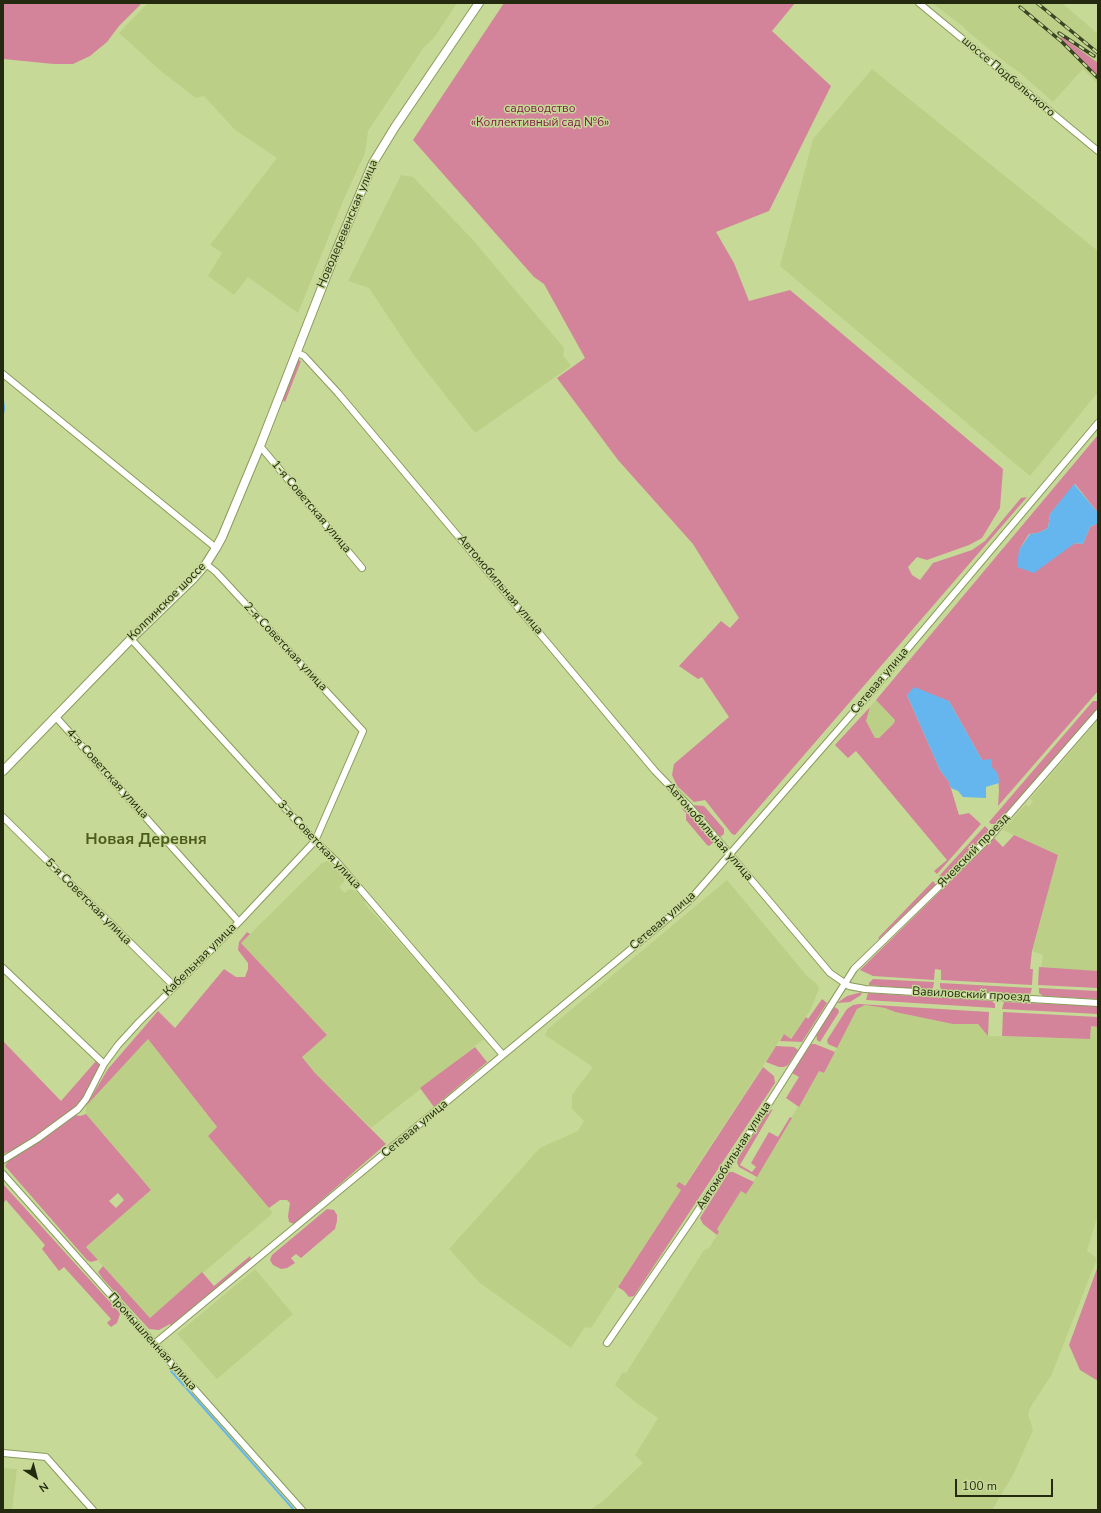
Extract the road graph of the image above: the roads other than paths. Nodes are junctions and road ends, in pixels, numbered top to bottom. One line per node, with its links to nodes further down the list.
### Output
1 (479, 3): 4 (main road, Новодеревенская улица)
2 (919, 3): 3 (street, шоссе Подбельского)
3 (1098, 151)
4 (296, 352): 7 (main road, Колпинское шоссе); 18 (street, Автомобильная улица)
5 (3, 374): 8 (street)
6 (1098, 423): 18 (street, Сетевая улица)
7 (260, 446): 8 (main road, Колпинское шоссе); 10 (street, 1-я Советская улица)
8 (216, 548): 9 (main road, Колпинское шоссе)
9 (206, 564): 11 (main road, Колпинское шоссе); 14 (street, 2-я Советская улица)
10 (362, 568)
11 (131, 639): 13 (main road, Колпинское шоссе); 17 (street, 3-я Советская улица)
12 (1098, 713): 21 (street, Ячевский проезд)
13 (55, 716): 15 (main road, Колпинское шоссе); 19 (street, 4-я Советская улица)
14 (363, 731): 17 (street, Кабельная улица)
15 (3, 771)
16 (3, 817): 22 (street, 5-я Советская улица)
17 (315, 840): 19 (street, Кабельная улица); 24 (street, 3-я Советская улица)
18 (729, 854): 21 (street, Автомобильная улица); 24 (street, Сетевая улица)
19 (239, 922): 22 (street, Кабельная улица)
20 (3, 968): 25 (street)
21 (844, 983): 23 (street, Вавиловский проезд); 28 (street, Автомобильная улица)
22 (174, 986): 25 (street, Кабельная улица)
23 (1098, 1003)
24 (503, 1055): 29 (street, Сетевая улица)
25 (104, 1064): 26 (street, Кабельная улица)
26 (3, 1160)
27 (3, 1174): 29 (street, Промышленная улица)
28 (607, 1343)
29 (154, 1344): 32 (street, Промышленная улица)
30 (3, 1453): 31 (street)
31 (94, 1510)
32 (302, 1510)

